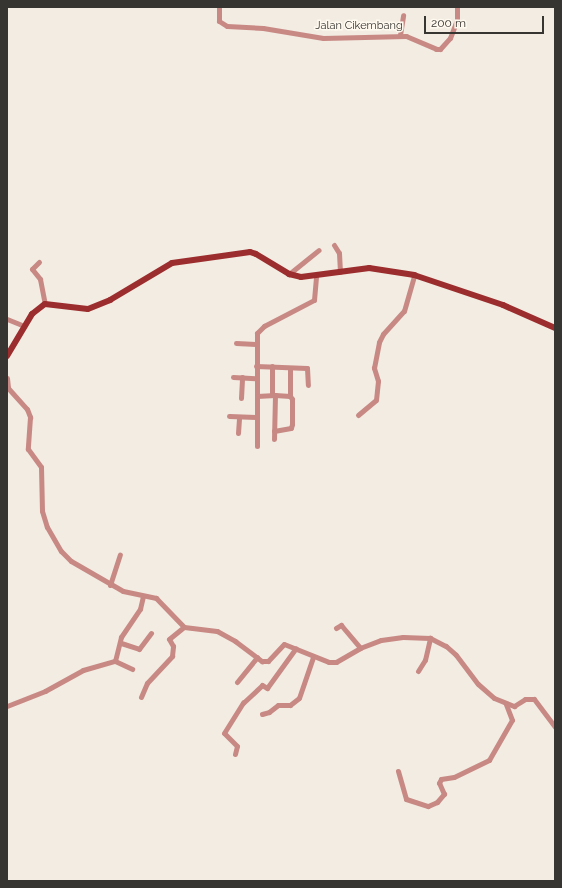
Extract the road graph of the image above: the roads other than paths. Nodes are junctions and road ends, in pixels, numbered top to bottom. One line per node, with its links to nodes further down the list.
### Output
1 (219, 7): 4 (street, Jalan Cikembang)
2 (457, 7): 4 (street, Jalan Cikembang)
3 (403, 15): 4 (street)
4 (400, 35)
5 (334, 245): 8 (street)
6 (319, 250): 9 (street)
7 (39, 262): 12 (street)
8 (340, 272): 10 (main road); 11 (main road)
9 (289, 274): 11 (main road); 12 (main road)
10 (414, 274): 15 (main road); 32 (street)
11 (316, 275): 17 (street)
12 (45, 304): 14 (main road)
13 (7, 320): 14 (street)
14 (24, 326): 18 (main road)
15 (555, 328)
16 (236, 343): 17 (street)
17 (256, 344): 19 (street)
18 (7, 356)
19 (256, 366): 20 (street); 25 (street)
20 (272, 366): 21 (street); 28 (street)
21 (290, 368): 26 (street); 30 (street)
22 (232, 377): 23 (street)
23 (242, 377): 25 (street); 31 (street)
24 (7, 378): 27 (street)
25 (256, 378): 29 (street)
26 (308, 385)
27 (8, 388): 41 (street)
28 (273, 395): 29 (street); 30 (street); 36 (street)
29 (257, 396): 35 (street)
30 (290, 396): 36 (street)
31 (241, 398)
32 (358, 415)
33 (229, 416): 34 (street)
34 (239, 417): 35 (street); 37 (street)
35 (257, 417): 39 (street)
36 (274, 431): 38 (street)
37 (238, 433)
38 (274, 439)
39 (256, 446)
40 (120, 555): 41 (street)
41 (110, 585): 42 (street)
42 (143, 596): 43 (street); 47 (street)
43 (184, 627): 50 (street); 56 (street)
44 (336, 628): 49 (street)
45 (151, 633): 47 (street)
46 (430, 638): 49 (street); 54 (street); 57 (street)
47 (121, 643): 52 (street)
48 (296, 648): 50 (street); 51 (street); 61 (street)
49 (360, 648): 51 (street)
50 (257, 657): 55 (street)
51 (313, 657): 59 (street)
52 (115, 661): 53 (street); 58 (street)
53 (132, 669)
54 (418, 671)
55 (237, 682)
56 (141, 697)
57 (506, 704): 60 (street); 62 (street)
58 (7, 706)
59 (262, 714)
60 (555, 727)
61 (235, 754)
62 (398, 771)

